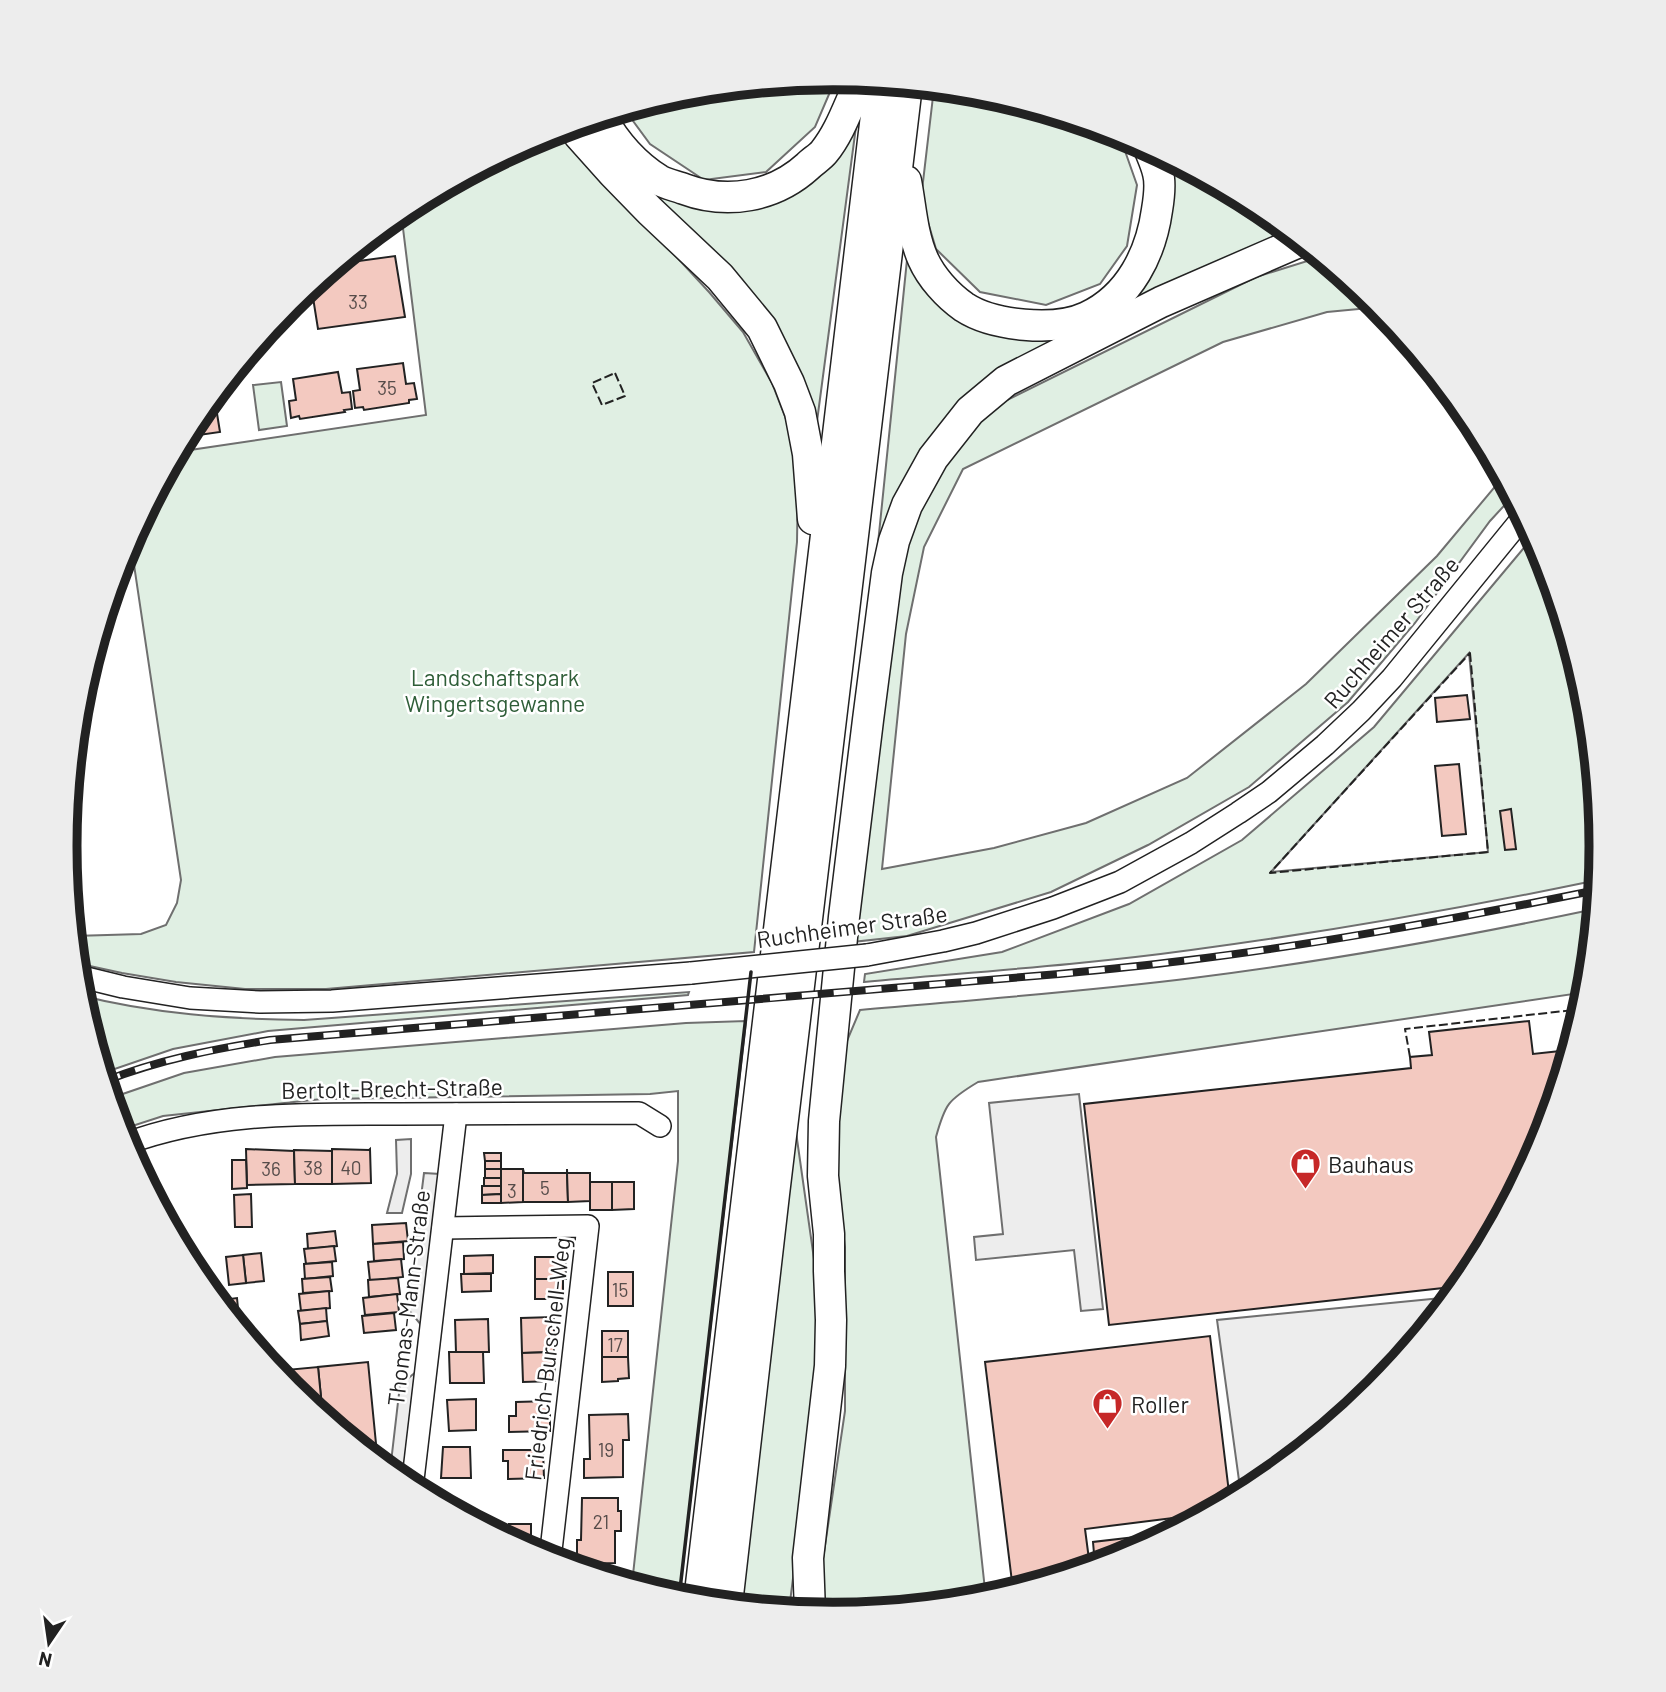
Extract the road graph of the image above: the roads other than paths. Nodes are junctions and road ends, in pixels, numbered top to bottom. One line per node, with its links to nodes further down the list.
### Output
1 (856, 91): 4 (highway)
2 (879, 92): 10 (highway)
3 (906, 94): 6 (highway)
4 (606, 125)
5 (579, 134): 10 (highway)
6 (899, 150): 7 (highway); 12 (highway)
7 (1155, 162)
8 (1292, 245): 17 (highway)
9 (1517, 525): 11 (street, Ruchheimer Straße, bridge)
10 (817, 604): 21 (highway)
11 (89, 979)
12 (795, 1020): 17 (highway); 22 (highway)
13 (456, 1114): 14 (street, Bertolt-Brecht-Straße); 15 (street, Bertolt-Brecht-Straße); 16 (street, Thomas-Mann-Straße)
14 (660, 1126)
15 (137, 1139)
16 (443, 1228): 18 (street, Thomas-Mann-Straße); 19 (street, Friedrich-Burschell-Weg)
17 (828, 1271): 20 (highway)
18 (414, 1475)
19 (551, 1547)
20 (808, 1558): 23 (highway); 24 (highway)
21 (700, 1590)
22 (728, 1595)
23 (797, 1601)
24 (810, 1601)

